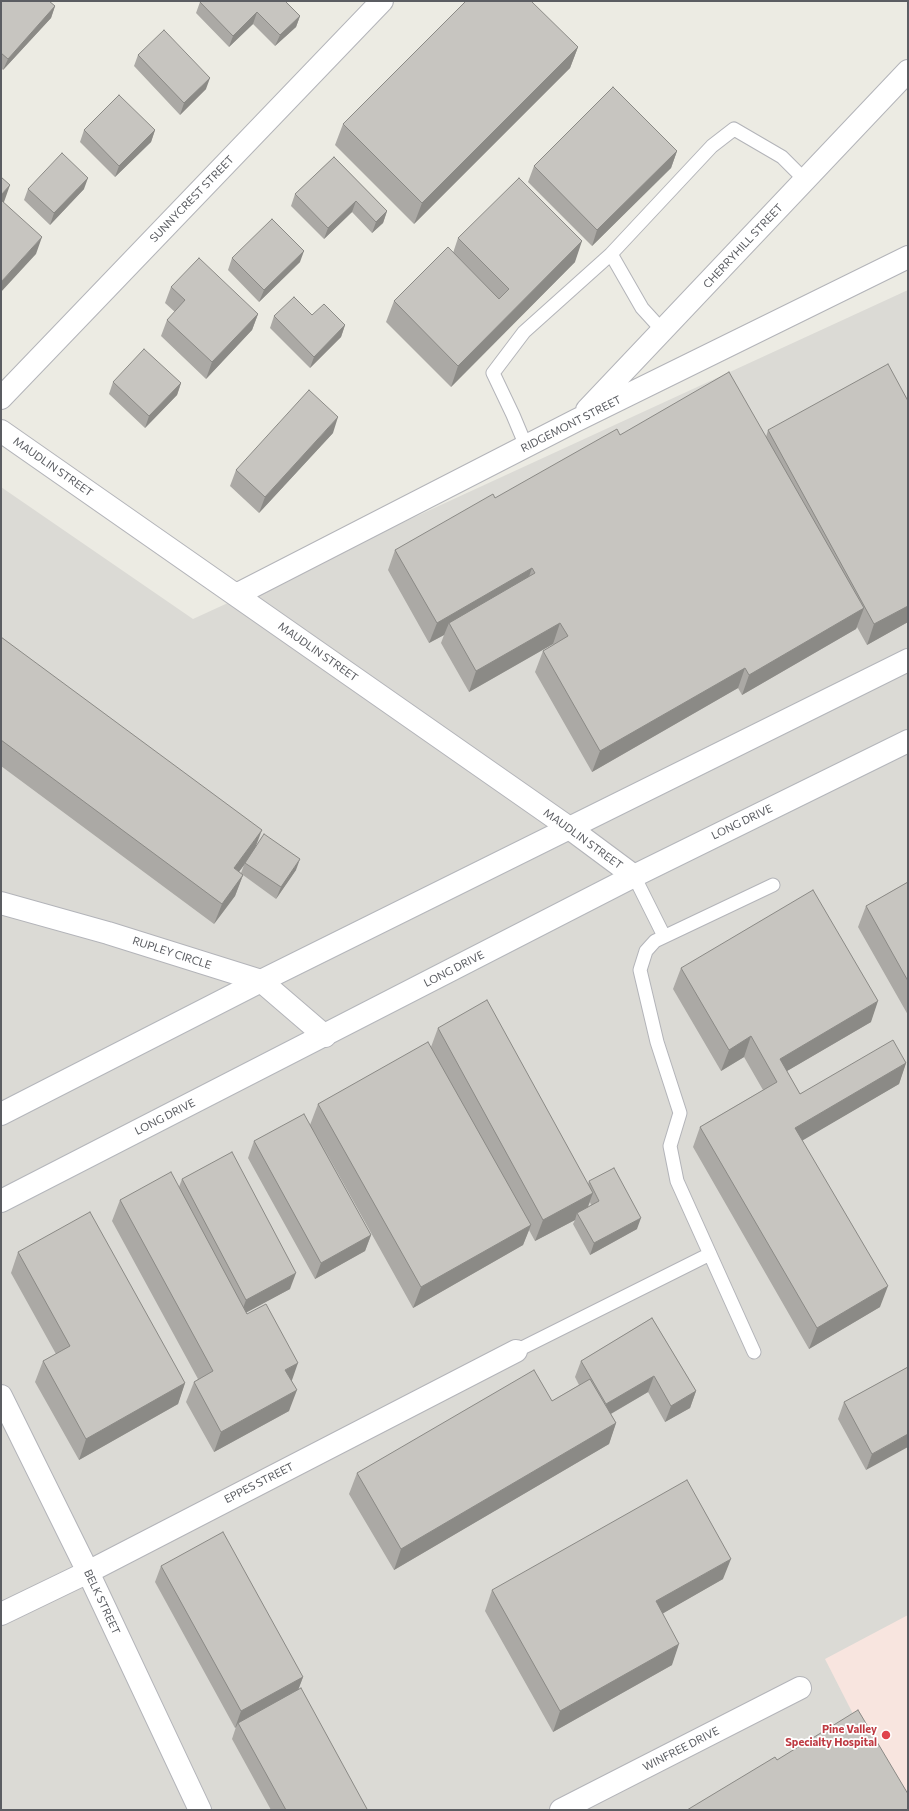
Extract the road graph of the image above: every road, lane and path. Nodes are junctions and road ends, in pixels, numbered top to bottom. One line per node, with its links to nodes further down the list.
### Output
1 (382, 1): 7 (street, SUNNYCREST STREET)
2 (908, 71): 3 (street, CHERRYHILL STREET)
3 (805, 180): 4 (lane); 6 (street, CHERRYHILL STREET)
4 (611, 254): 6 (lane); 10 (lane)
5 (908, 257): 8 (street, RIDGEMONT STREET)
6 (662, 330): 8 (street, CHERRYHILL STREET)
7 (1, 398)
8 (577, 420): 10 (street, RIDGEMONT STREET)
9 (1, 431): 11 (street, MAUDLIN STREET)
10 (526, 446): 11 (street, RIDGEMONT STREET)
11 (236, 595): 14 (street, MAUDLIN STREET)
12 (908, 660): 14 (street)
13 (908, 741): 15 (street, LONG DRIVE)
14 (568, 827): 15 (street, MAUDLIN STREET); 19 (street)
15 (634, 876): 18 (lane); 20 (street, LONG DRIVE)
16 (773, 885): 18 (lane)
17 (1, 903): 19 (street, RUPLEY CIRCLE)
18 (664, 936): 23 (lane)
19 (261, 981): 20 (street, RUPLEY CIRCLE); 21 (street)
20 (325, 1036): 22 (street, LONG DRIVE)
21 (1, 1114)
22 (1, 1201)
23 (710, 1254): 24 (lane); 25 (lane)
24 (516, 1351): 27 (street, EPPES STREET)
25 (754, 1352)
26 (1, 1396): 27 (street, BELK STREET)
27 (88, 1572): 28 (street, EPPES STREET); 30 (street, BELK STREET)
28 (1, 1614)
29 (800, 1688): 31 (street, WINFREE DRIVE)
30 (200, 1810)
31 (562, 1810)

